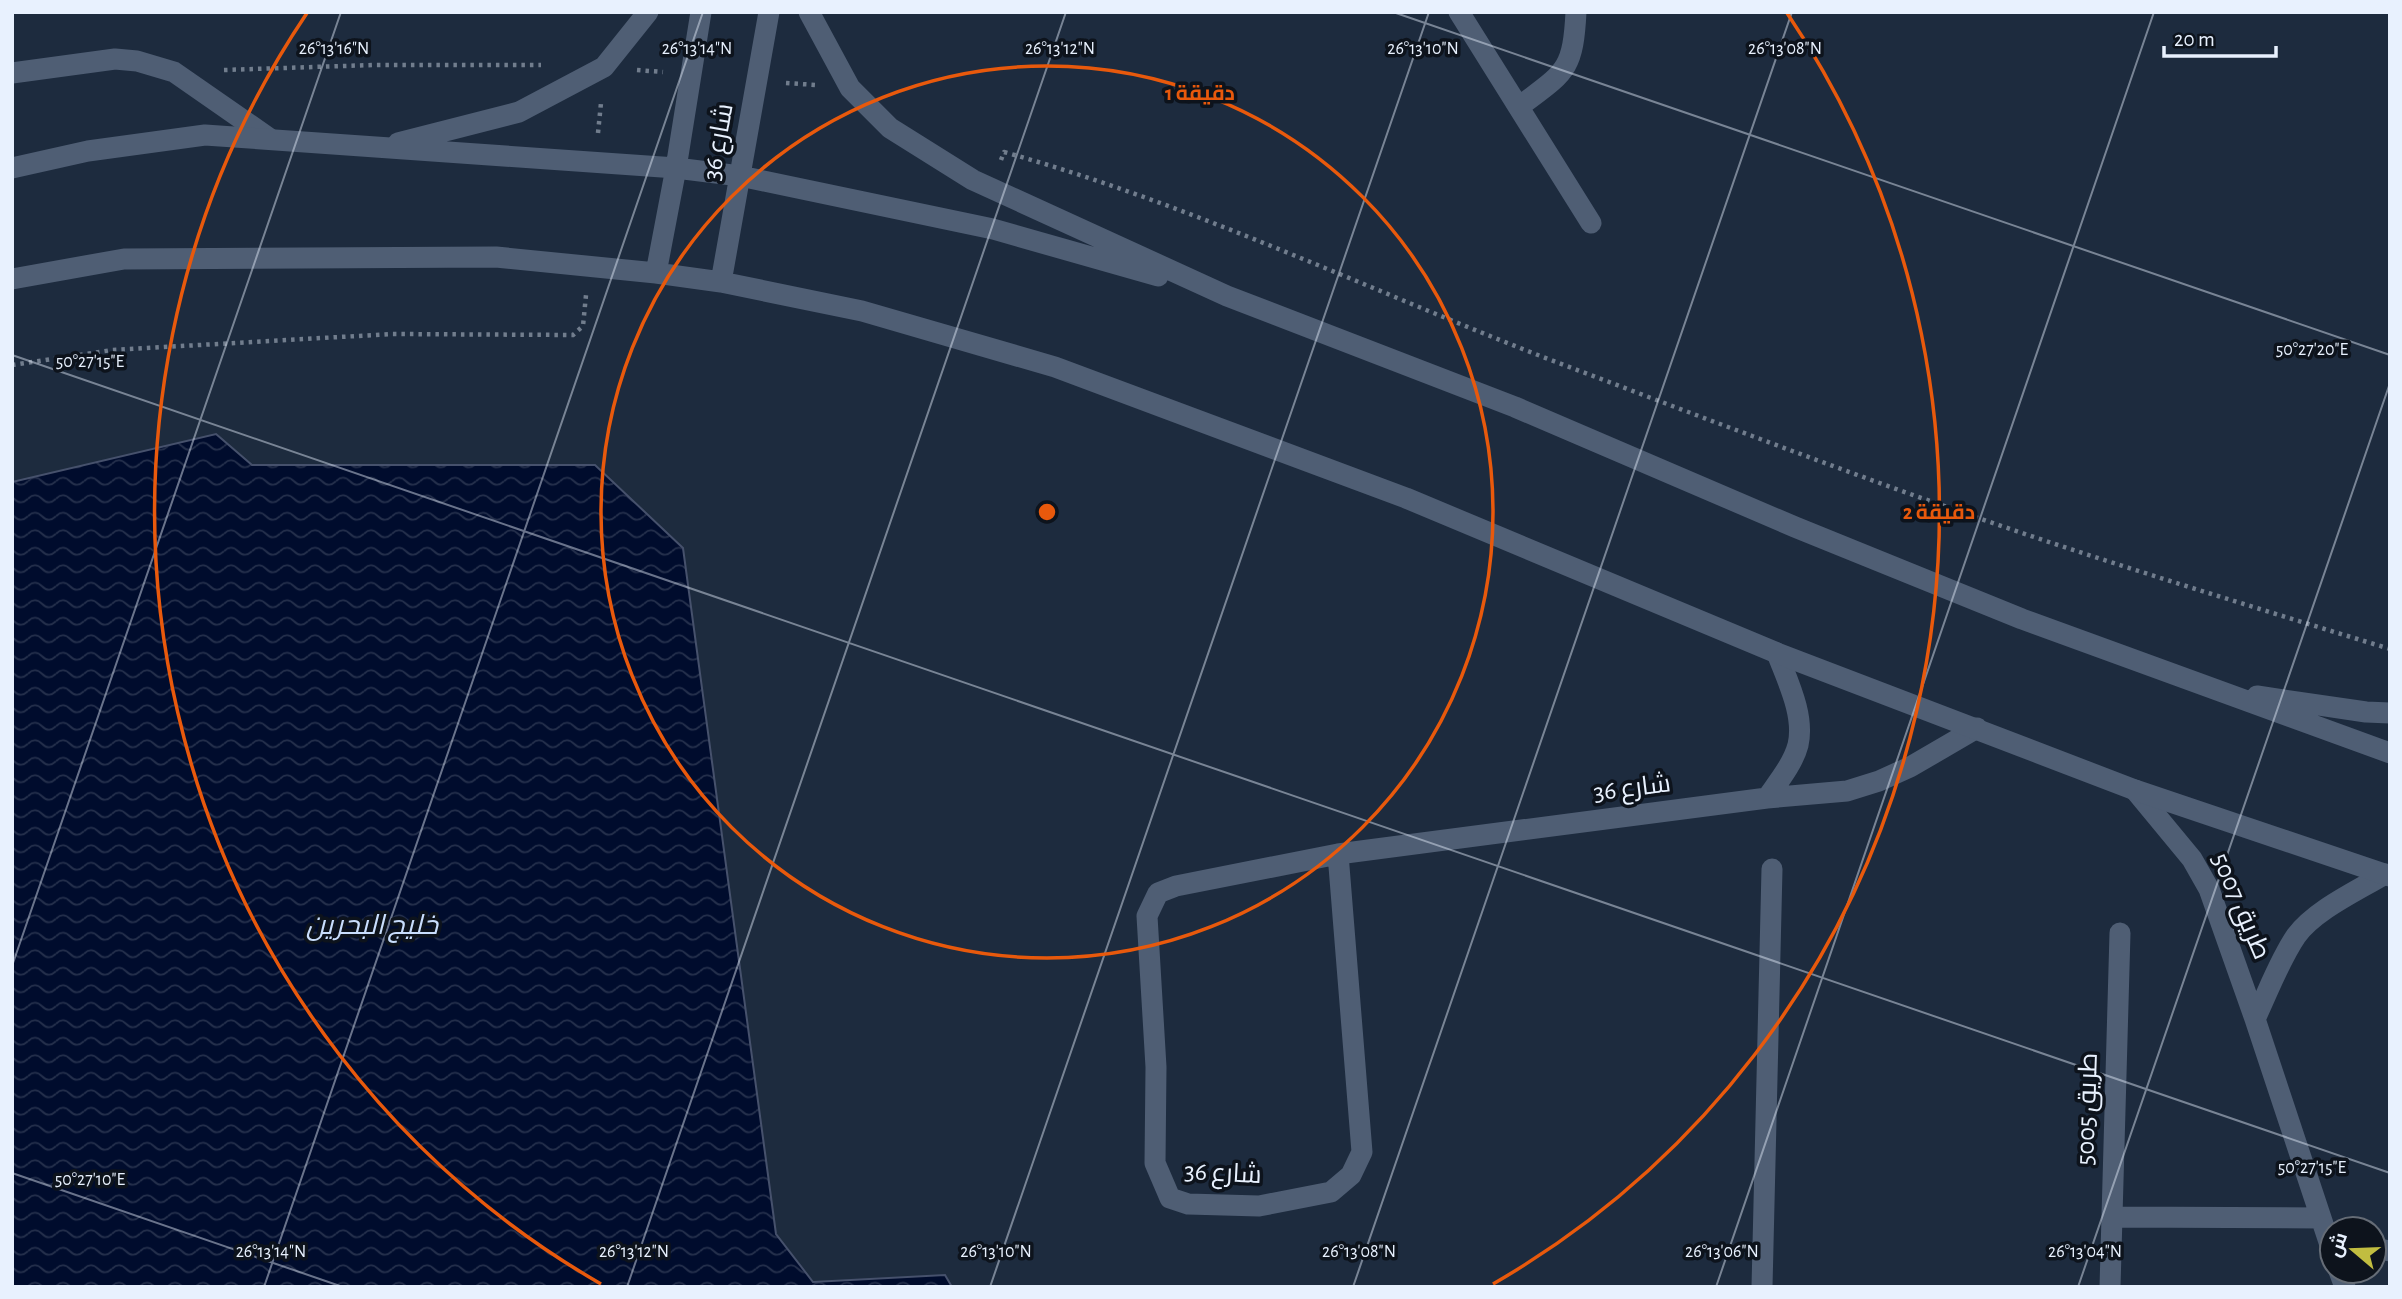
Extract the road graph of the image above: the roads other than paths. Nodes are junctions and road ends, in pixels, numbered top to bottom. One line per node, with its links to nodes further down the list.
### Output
1 (649, 12): 10 (street)
2 (701, 12): 12 (street, شارع 36)
3 (769, 12): 13 (street, شارع 36)
4 (809, 12): 18 (street)
5 (1459, 12): 8 (street)
6 (1576, 12): 8 (street)
7 (12, 73): 9 (street)
8 (1520, 106): 14 (street)
9 (269, 138): 10 (street); 11 (street)
10 (380, 147): 12 (street)
11 (12, 168)
12 (676, 168): 13 (street); 15 (street, شارع 36)
13 (740, 176): 17 (street, شارع 36); 18 (street)
14 (1591, 223)
15 (656, 273): 16 (street); 17 (street)
16 (12, 279)
17 (721, 282): 19 (street)
18 (1227, 296): 20 (street)
19 (1777, 653): 22 (street); 25 (street)
20 (2213, 690): 21 (street); 23 (street)
21 (2390, 713)
22 (1977, 728): 24 (street); 25 (street, شارع 36)
23 (2390, 753)
24 (2135, 790): 28 (street); 30 (street, طريق 5007)
25 (1767, 798): 26 (street, شارع 36)
26 (1338, 854): 26 (street, شارع 36)
27 (1772, 869): 34 (street)
28 (2387, 875): 30 (street, طريق 5007)
29 (2120, 933): 32 (street, طريق 5005)
30 (2255, 1019): 31 (street, طريق 5007)
31 (2319, 1215)
32 (2112, 1217): 33 (street); 35 (street, طريق 5005)
33 (2318, 1218)
34 (1762, 1287)
35 (2110, 1287)

